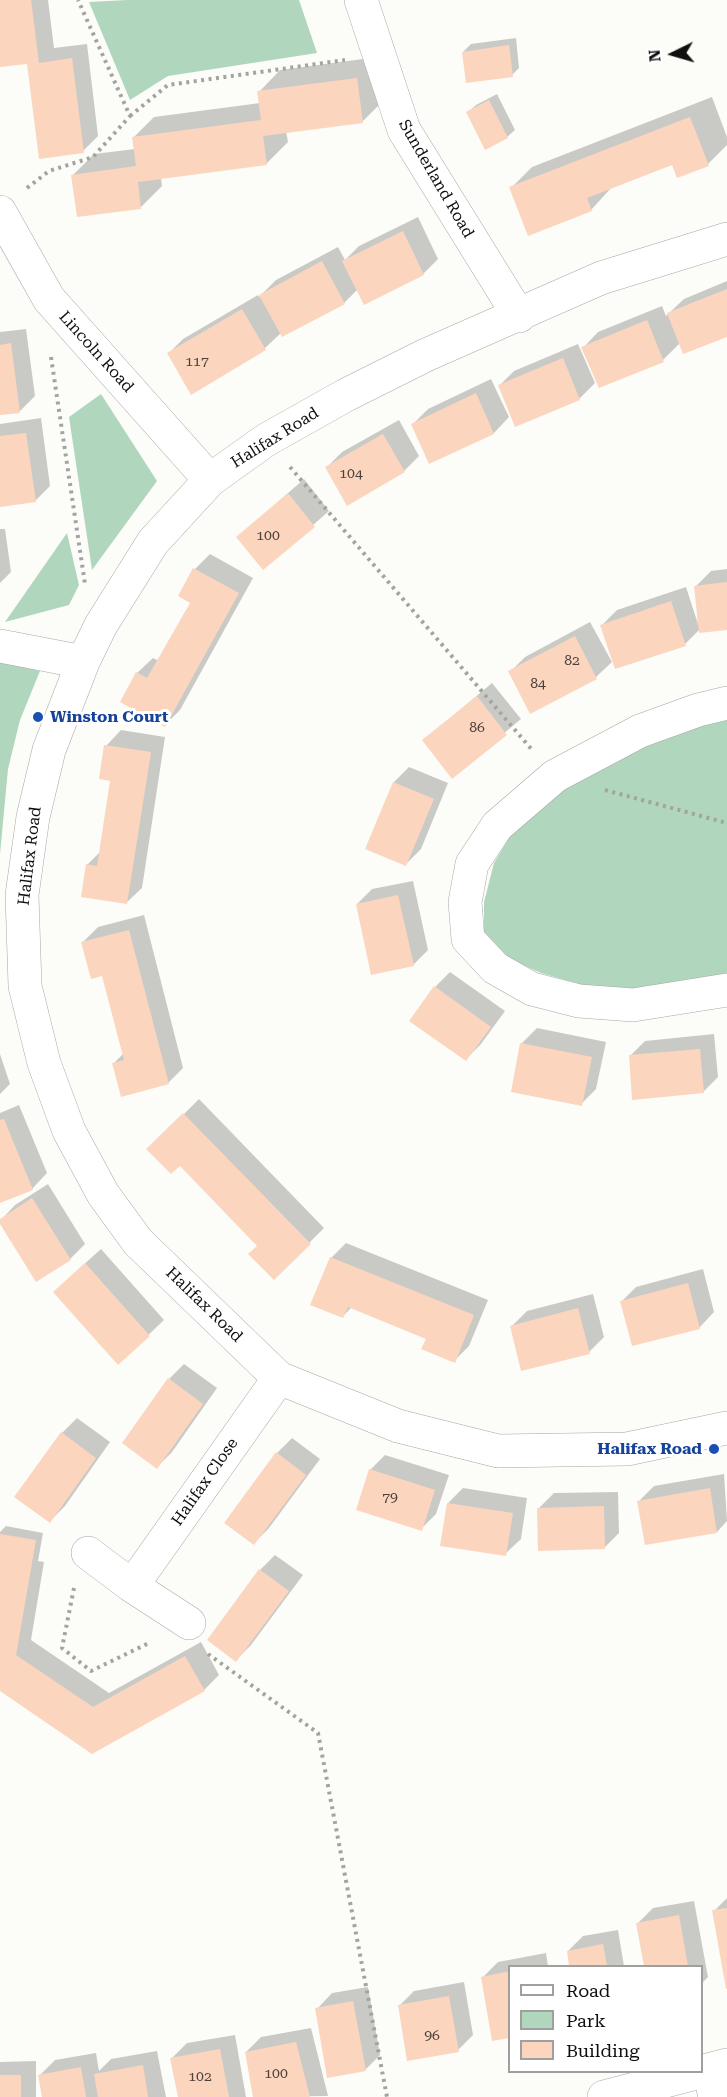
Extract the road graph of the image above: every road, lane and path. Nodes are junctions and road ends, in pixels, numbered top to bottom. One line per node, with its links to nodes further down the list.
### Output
1 (78, 0): 4 (path)
2 (361, 0): 3 (street, Sunderland Road)
3 (379, 55): 4 (path); 9 (street, Sunderland Road)
4 (130, 116): 5 (path)
5 (25, 190)
6 (0, 212): 8 (street, Lincoln Road)
7 (727, 239): 9 (street, Halifax Road)
8 (49, 299): 11 (street, Lincoln Road); 12 (path)
9 (519, 316): 10 (street, Halifax Road)
10 (266, 440): 11 (street, Halifax Road); 16 (path)
11 (210, 480): 12 (street, Halifax Road)
12 (101, 625): 14 (street, Halifax Road)
13 (0, 646): 14 (street)
14 (83, 662): 19 (street, Halifax Road)
15 (727, 703): 16 (street)
16 (555, 776): 17 (path); 18 (street)
17 (727, 823)
18 (727, 990)
19 (279, 1378): 20 (street, Halifax Road); 22 (street, Halifax Close)
20 (727, 1428)
21 (88, 1553): 22 (street)
22 (132, 1586): 23 (street)
23 (189, 1623): 25 (path)
24 (717, 2077): 26 (street)
25 (387, 2097)
26 (604, 2097)

